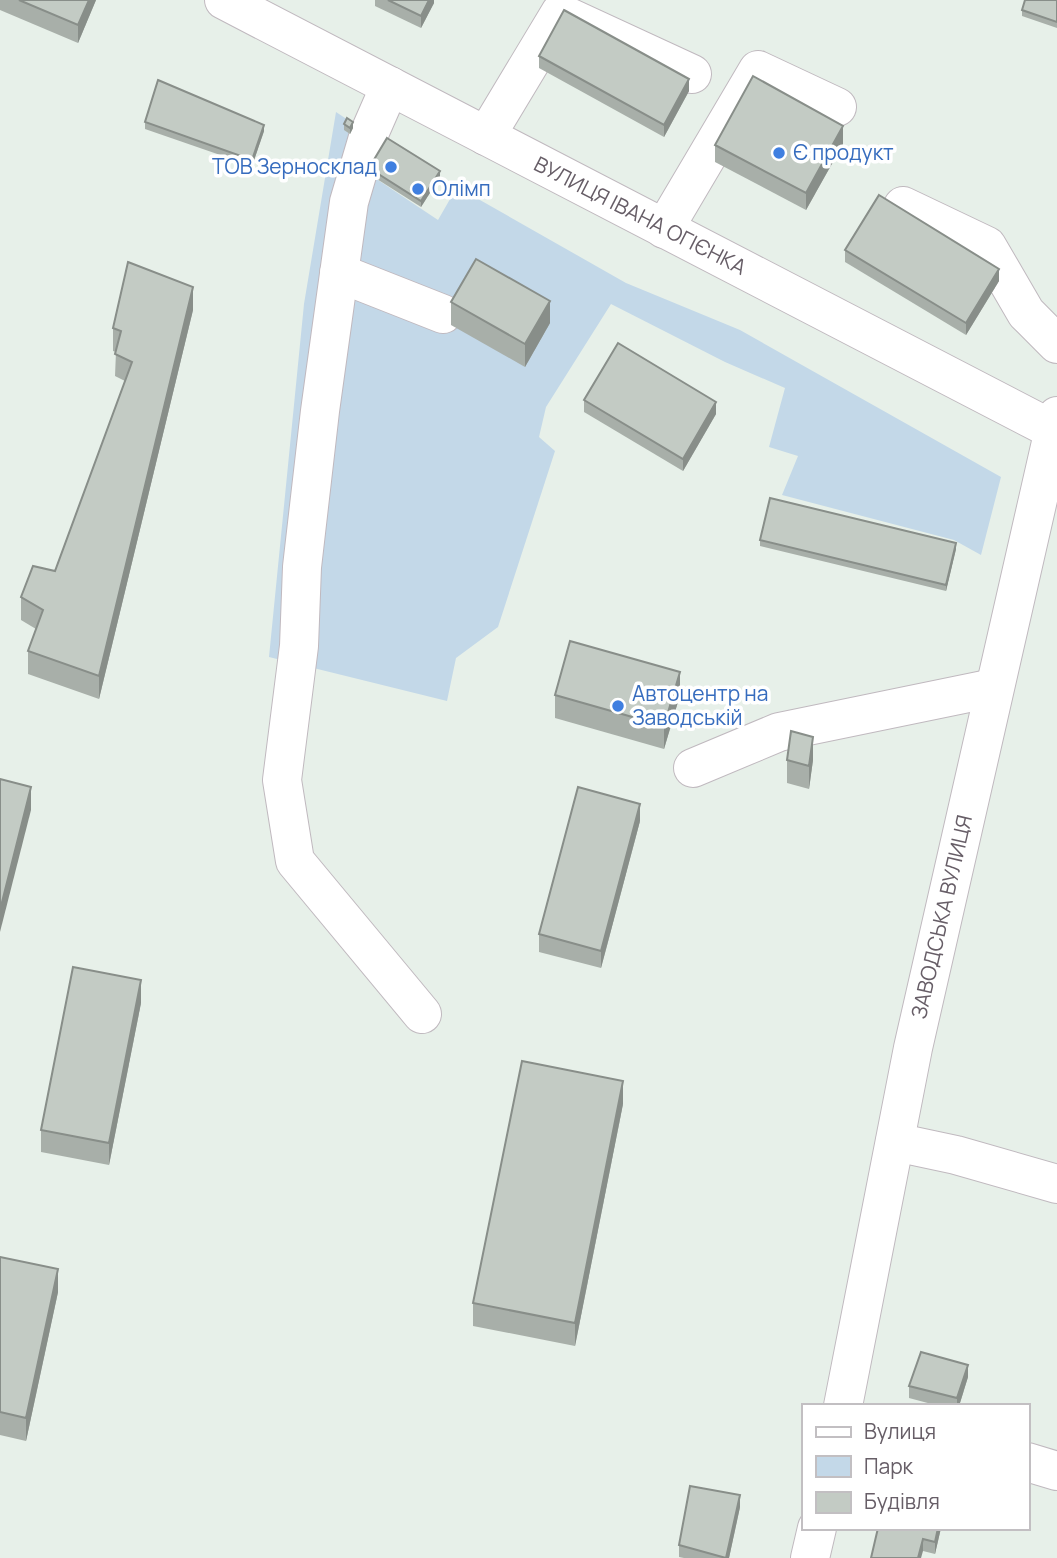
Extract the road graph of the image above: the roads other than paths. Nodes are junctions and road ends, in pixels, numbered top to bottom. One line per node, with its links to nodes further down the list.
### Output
1 (224, 0): 3 (street, ВУЛИЦЯ ІВАНА ОГІЄНКА)
2 (692, 74): 5 (street)
3 (390, 86): 5 (street, ВУЛИЦЯ ІВАНА ОГІЄНКА); 8 (street)
4 (837, 107): 7 (street)
5 (486, 136): 7 (street, ВУЛИЦЯ ІВАНА ОГІЄНКА)
6 (903, 206): 10 (street)
7 (664, 229): 11 (street, ВУЛИЦЯ ІВАНА ОГІЄНКА)
8 (339, 273): 9 (street); 14 (street)
9 (443, 314)
10 (1057, 344)
11 (1056, 426): 12 (street, ЗАВОДСЬКА ВУЛИЦЯ)
12 (993, 688): 13 (street); 15 (street, ЗАВОДСЬКА ВУЛИЦЯ)
13 (693, 768)
14 (422, 1014)
15 (895, 1142): 16 (street); 17 (street, ЗАВОДСЬКА ВУЛИЦЯ)
16 (1057, 1184)
17 (843, 1404)
18 (1029, 1463): 19 (street)
19 (1057, 1471)
20 (817, 1530): 21 (street)
21 (810, 1558)

